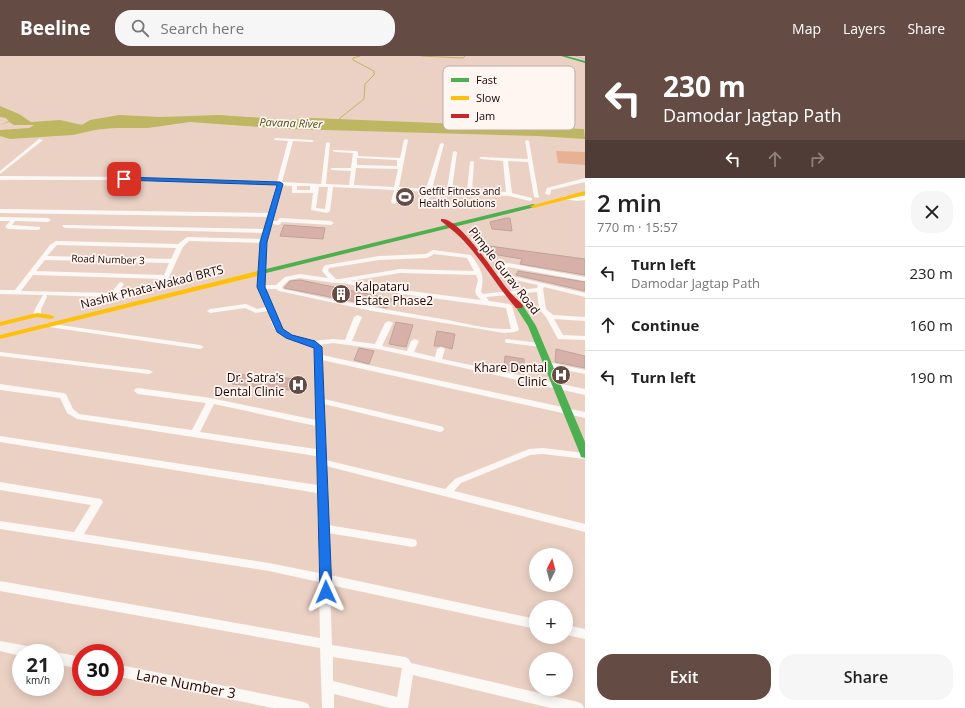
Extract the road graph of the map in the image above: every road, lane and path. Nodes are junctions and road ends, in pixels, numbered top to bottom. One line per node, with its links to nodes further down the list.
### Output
1 (563, 56): 2 (main road)
2 (585, 62)
3 (276, 139): 5 (street)
4 (41, 140): 21 (street)
5 (291, 140): 7 (street); 24 (street)
6 (406, 140): 30 (street)
7 (312, 141)
8 (527, 141): 17 (street)
9 (328, 143): 26 (street)
10 (442, 144): 31 (street)
11 (335, 151): 14 (street)
12 (455, 152): 32 (street)
13 (378, 153): 14 (street)
14 (356, 155): 19 (street); 19 (street)
15 (481, 158): 16 (street)
16 (505, 159): 17 (street); 35 (street)
17 (531, 161): 37 (street)
18 (472, 162): 33 (street)
19 (354, 168): 20 (street); 29 (street)
20 (332, 169)
21 (0, 173)
22 (0, 178): 24 (street)
23 (585, 180): 36 (street)
24 (280, 184): 25 (street); 43 (street)
25 (315, 185): 26 (street); 27 (street)
26 (323, 185): 27 (street)
27 (331, 185): 29 (street)
28 (585, 185): 36 (main road)
29 (352, 186): 30 (street)
30 (397, 188): 31 (street); 40 (street)
31 (428, 190): 32 (street); 41 (street)
32 (449, 191): 33 (street)
33 (469, 192): 35 (street)
34 (585, 193): 38 (main road)
35 (509, 194): 37 (street)
36 (548, 194): 37 (main road)
37 (534, 198): 47 (main road)
38 (564, 198): 39 (street); 51 (main road)
39 (585, 198)
40 (394, 202)
41 (424, 206)
42 (0, 211): 43 (street)
43 (272, 215): 48 (street)
44 (0, 219): 45 (street)
45 (14, 220): 46 (street); 52 (street)
46 (48, 220)
47 (443, 220): 51 (main road, Pimple Gurav Road); 58 (main road)
48 (269, 222): 49 (street); 53 (street)
49 (331, 223)
50 (66, 226): 53 (street)
51 (451, 226): 58 (main road); 71 (main road, Pimple Gurav Road)
52 (38, 228)
53 (267, 231): 54 (street)
54 (264, 242): 55 (street); 58 (street)
55 (180, 246): 56 (street); 57 (street)
56 (43, 258): 57 (street, Road Number 3); 59 (street)
57 (173, 261): 61 (street)
58 (261, 268): 65 (street); 68 (main road); 84 (main road, Nashik Phata-Wakad BRTS)
59 (32, 273): 61 (street); 70 (street)
60 (477, 273): 63 (street); 63 (street); 75 (street)
61 (166, 277): 68 (street)
62 (585, 279): 67 (street)
63 (337, 281): 66 (street); 77 (street)
64 (121, 284): 72 (street)
65 (261, 287): 66 (street); 78 (street)
66 (278, 287): 77 (street)
67 (541, 287): 71 (street); 73 (street); 81 (street)
68 (161, 288): 74 (main road)
69 (0, 292): 70 (street)
70 (17, 292): 72 (street)
71 (506, 292): 75 (street); 95 (main road, Pimple Gurav Road)
72 (113, 295): 74 (street)
73 (585, 295)
74 (129, 296): 84 (main road)
75 (480, 296): 77 (street)
76 (44, 297): 80 (street)
77 (487, 303)
78 (269, 309): 79 (street); 93 (street)
79 (210, 311)
80 (38, 315): 84 (main road); 86 (main road)
81 (549, 316): 83 (street); 89 (street)
82 (358, 317): 94 (street)
83 (585, 319)
84 (50, 321): 87 (main road); 88 (main road); 90 (main road); 96 (street)
85 (389, 323): 97 (street)
86 (0, 324)
87 (0, 328)
88 (0, 337)
89 (585, 338)
90 (0, 341)
91 (415, 341): 100 (street)
92 (509, 341): 95 (street)
93 (312, 343): 94 (street); 101 (street)
94 (348, 343): 97 (street)
95 (540, 345): 103 (main road, Pimple Gurav Road)
96 (200, 346)
97 (378, 347): 100 (street)
98 (441, 349): 102 (street)
99 (0, 354): 104 (street)
100 (409, 354): 102 (street)
101 (319, 357): 111 (street); 112 (street)
102 (438, 360): 106 (street)
103 (548, 364): 105 (street); 106 (main road, Pimple Gurav Road)
104 (149, 372)
105 (585, 372)
106 (557, 386): 109 (street); 112 (main road, Pimple Gurav Road)
107 (0, 387): 116 (street)
108 (138, 391): 110 (street)
109 (585, 392)
110 (211, 401): 114 (street); 116 (street)
111 (321, 401): 114 (street); 115 (street)
112 (566, 410): 113 (street); 118 (main road, Pimple Gurav Road)
113 (585, 415)
114 (321, 424): 119 (street)
115 (440, 429)
116 (195, 434): 119 (street)
117 (0, 440): 121 (street)
118 (585, 455): 122 (street)
119 (322, 458): 121 (street); 122 (street)
120 (0, 486): 126 (street)
121 (323, 490): 124 (street)
122 (447, 494): 125 (street)
123 (0, 525): 126 (street)
124 (324, 528): 127 (street); 128 (street)
125 (585, 528)
126 (77, 537): 128 (street)
127 (412, 543)
128 (326, 579): 130 (street); 134 (street)
129 (0, 586): 134 (street)
130 (529, 622)
131 (573, 631): 132 (street)
132 (585, 634)
133 (0, 646): 135 (street)
134 (326, 647): 136 (street); 138 (street)
135 (12, 649)
136 (405, 663)
137 (124, 672): 140 (street, Lane Number 3)
138 (328, 686): 139 (street); 141 (street)
139 (403, 706): 142 (street)
140 (304, 708)
141 (328, 708)
142 (578, 708)

